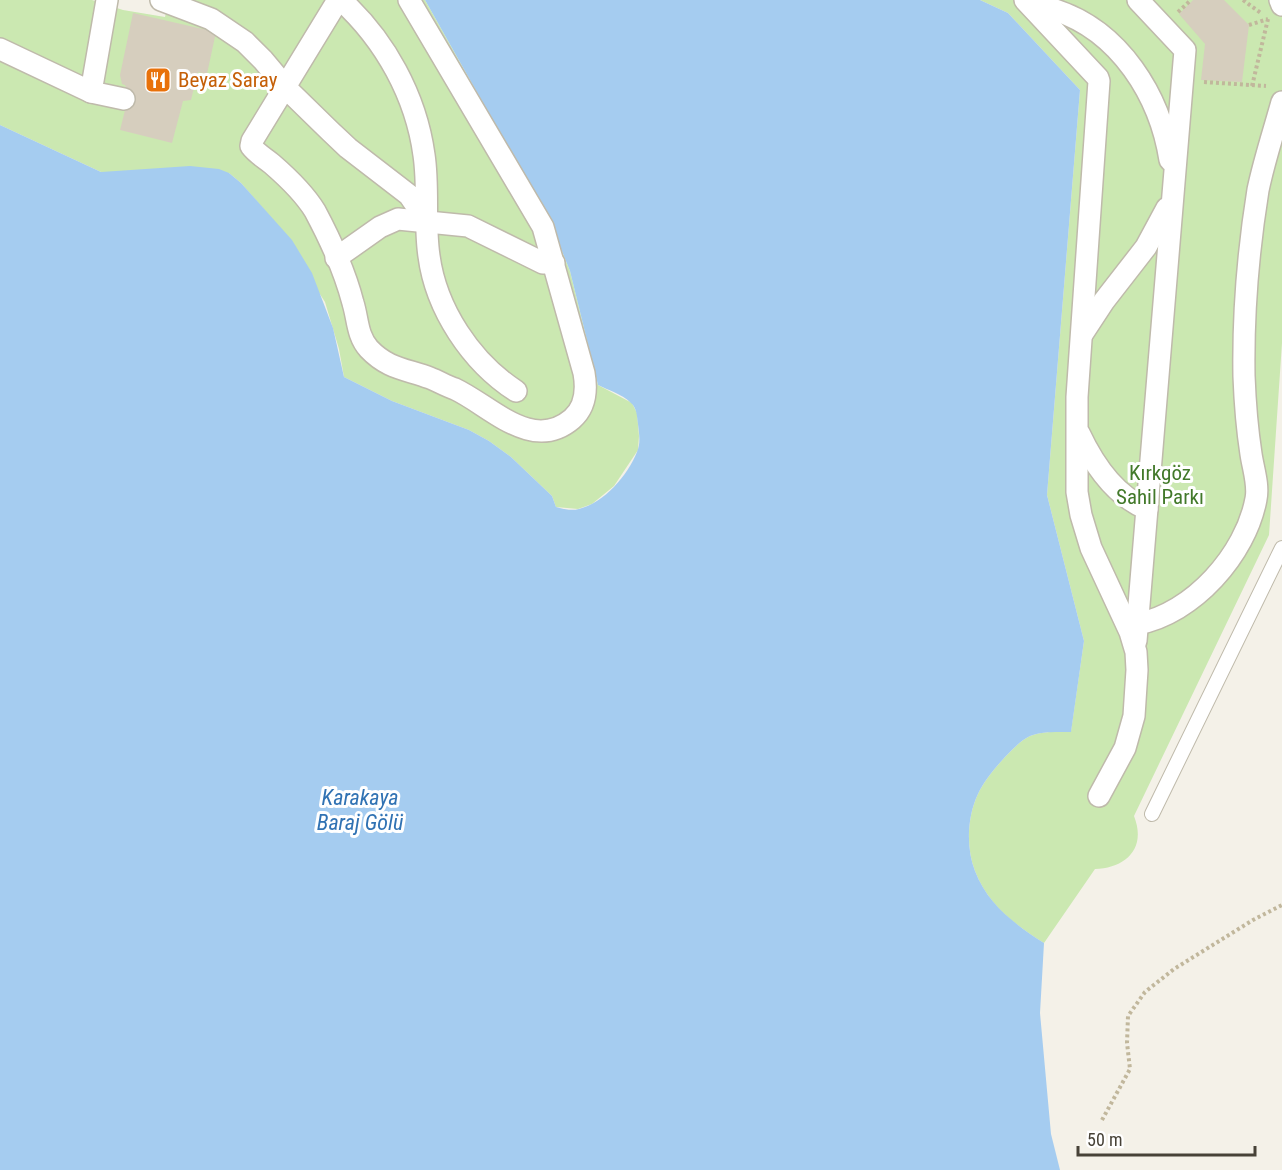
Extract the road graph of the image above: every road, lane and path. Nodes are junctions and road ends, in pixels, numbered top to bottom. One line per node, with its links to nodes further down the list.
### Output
1 (107, 0): 14 (street)
2 (340, 0): 12 (street); 18 (street)
3 (410, 0): 20 (street)
4 (1138, 0): 11 (street)
5 (1243, 0): 13 (path)
6 (1280, 0): 8 (street)
7 (1024, 1): 17 (street); 21 (street)
8 (1282, 5)
9 (171, 7): 12 (street)
10 (0, 49): 14 (street)
11 (1183, 80): 13 (path); 17 (street)
12 (285, 86): 18 (street); 19 (street)
13 (1252, 86): 15 (path)
14 (91, 92): 16 (street)
15 (1277, 95): 26 (street)
16 (124, 99)
17 (1173, 191): 21 (street); 24 (street)
18 (428, 222): 19 (street); 20 (street); 22 (street)
19 (336, 258): 20 (street)
20 (554, 263)
21 (1081, 336): 23 (street)
22 (516, 391)
23 (1077, 429): 24 (street); 27 (street)
24 (1147, 509): 26 (street)
25 (1282, 548): 29 (lane)
26 (1137, 624): 27 (street)
27 (1135, 647): 28 (street)
28 (1099, 796)
29 (1152, 814)
30 (1282, 905): 31 (path)
31 (1102, 1120)

